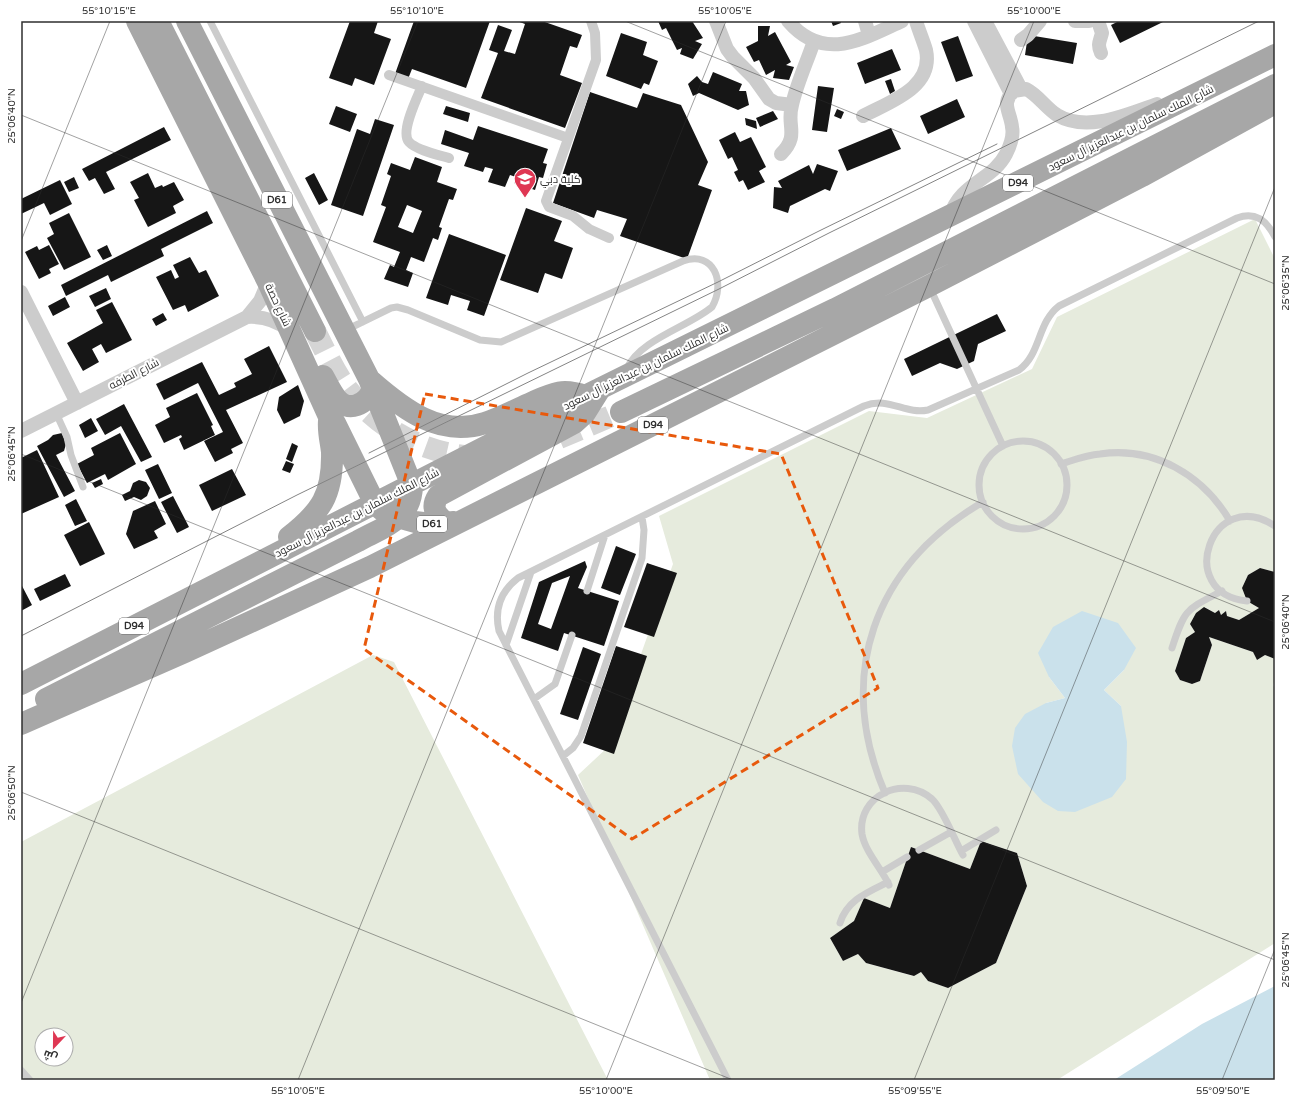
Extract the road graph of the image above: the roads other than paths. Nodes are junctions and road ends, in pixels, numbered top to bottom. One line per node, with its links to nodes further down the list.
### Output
1 (137, 21): 36 (main road, شارع حصة / D61)
2 (158, 21): 41 (main road)
3 (187, 21): 40 (main road, D61)
4 (210, 21): 40 (lane)
5 (591, 21): 30 (street)
6 (716, 21): 28 (street)
7 (788, 21): 19 (street)
8 (865, 21): 17 (street)
9 (902, 21): 17 (street)
10 (916, 21): 29 (street)
11 (974, 21): 25 (street)
12 (985, 21): 25 (street)
13 (1040, 21): 18 (street)
14 (1075, 21): 15 (street)
15 (1089, 21)
16 (1098, 21): 20 (street)
17 (870, 35): 19 (street)
18 (1021, 40)
19 (814, 41): 28 (street)
20 (1101, 53)
21 (1275, 56): 26 (main road, شارع الملك سلمان بن عبدالعزيز آل سعود / D94)
22 (389, 75): 24 (street)
23 (1275, 85): 48 (main road)
24 (422, 86): 30 (street); 32 (street)
25 (1016, 92): 26 (street); 33 (street)
26 (1189, 99): 33 (main road, شارع الملك سلمان بن عبدالعزيز آل سعود / D94)
27 (1275, 103): 37 (main road, D94)
28 (792, 105): 31 (street)
29 (863, 116)
30 (568, 138): 35 (street)
31 (781, 154)
32 (449, 158)
33 (950, 216): 43 (main road, شارع الملك سلمان بن عبدالعزيز آل سعود / D94)
34 (1275, 237): 45 (lane)
35 (609, 238)
36 (268, 282): 39 (street, شارع الطرفه); 42 (main road, شارع حصة / D61)
37 (929, 286): 45 (lane); 61 (main road, D94)
38 (21, 292): 47 (street)
39 (247, 317): 42 (street); 47 (street, شارع الطرفه)
40 (353, 326): 43 (lane); 44 (main road, D61)
41 (315, 331)
42 (294, 339): 44 (main road); 50 (main road, شارع حصة / D61)
43 (623, 377): 46 (main road, شارع الملك سلمان بن عبدالعزيز آل سعود / D94)
44 (371, 384): 46 (main road); 54 (main road)
45 (976, 389): 52 (lane); 59 (lane)
46 (592, 393): 54 (main road, شارع الملك سلمان بن عبدالعزيز آل سعود / D94); 61 (main road)
47 (77, 402): 49 (street, شارع الطرفه)
48 (621, 412)
49 (56, 413): 51 (street, شارع الطرفه); 55 (lane)
50 (330, 419): 57 (main road, شارع حصة / D61); 66 (main road)
51 (21, 431)
52 (1003, 446): 53 (lane); 56 (lane)
53 (1061, 464): 56 (lane); 62 (lane)
54 (412, 486): 57 (main road, شارع الملك سلمان بن عبدالعزيز آل سعود / D94); 60 (main road)
55 (83, 487)
56 (983, 502): 79 (lane)
57 (375, 504): 58 (main road, شارع الملك سلمان بن عبدالعزيز آل سعود / D94); 60 (main road, شارع حصة / D61)
58 (346, 517): 65 (main road); 66 (main road, شارع الملك سلمان بن عبدالعزيز آل سعود / D94)
59 (642, 517): 64 (lane); 78 (lane)
60 (399, 518): 61 (main road, شارع حصة / D61); 65 (main road)
61 (456, 521): 77 (main road, D94)
62 (1230, 521): 63 (lane); 69 (lane)
63 (1275, 526)
64 (605, 535): 67 (lane); 68 (lane)
65 (358, 541): 76 (main road)
66 (248, 568): 74 (main road, شارع الملك سلمان بن عبدالعزيز آل سعود / D94)
67 (531, 572): 72 (lane); 72 (lane)
68 (586, 591)
69 (1222, 592): 70 (lane); 73 (lane)
70 (1247, 601)
71 (572, 635): 75 (lane)
72 (506, 645): 75 (lane)
73 (1172, 648)
74 (21, 684)
75 (534, 699): 78 (lane)
76 (21, 714)
77 (21, 724)
78 (563, 756): 88 (lane)
79 (885, 793): 81 (lane); 84 (lane)
80 (996, 830): 81 (lane)
81 (951, 832): 82 (lane)
82 (919, 850)
83 (907, 857): 84 (lane)
84 (882, 872): 85 (lane)
85 (840, 923)
86 (21, 1070): 87 (lane)
87 (30, 1080)
88 (728, 1080)

